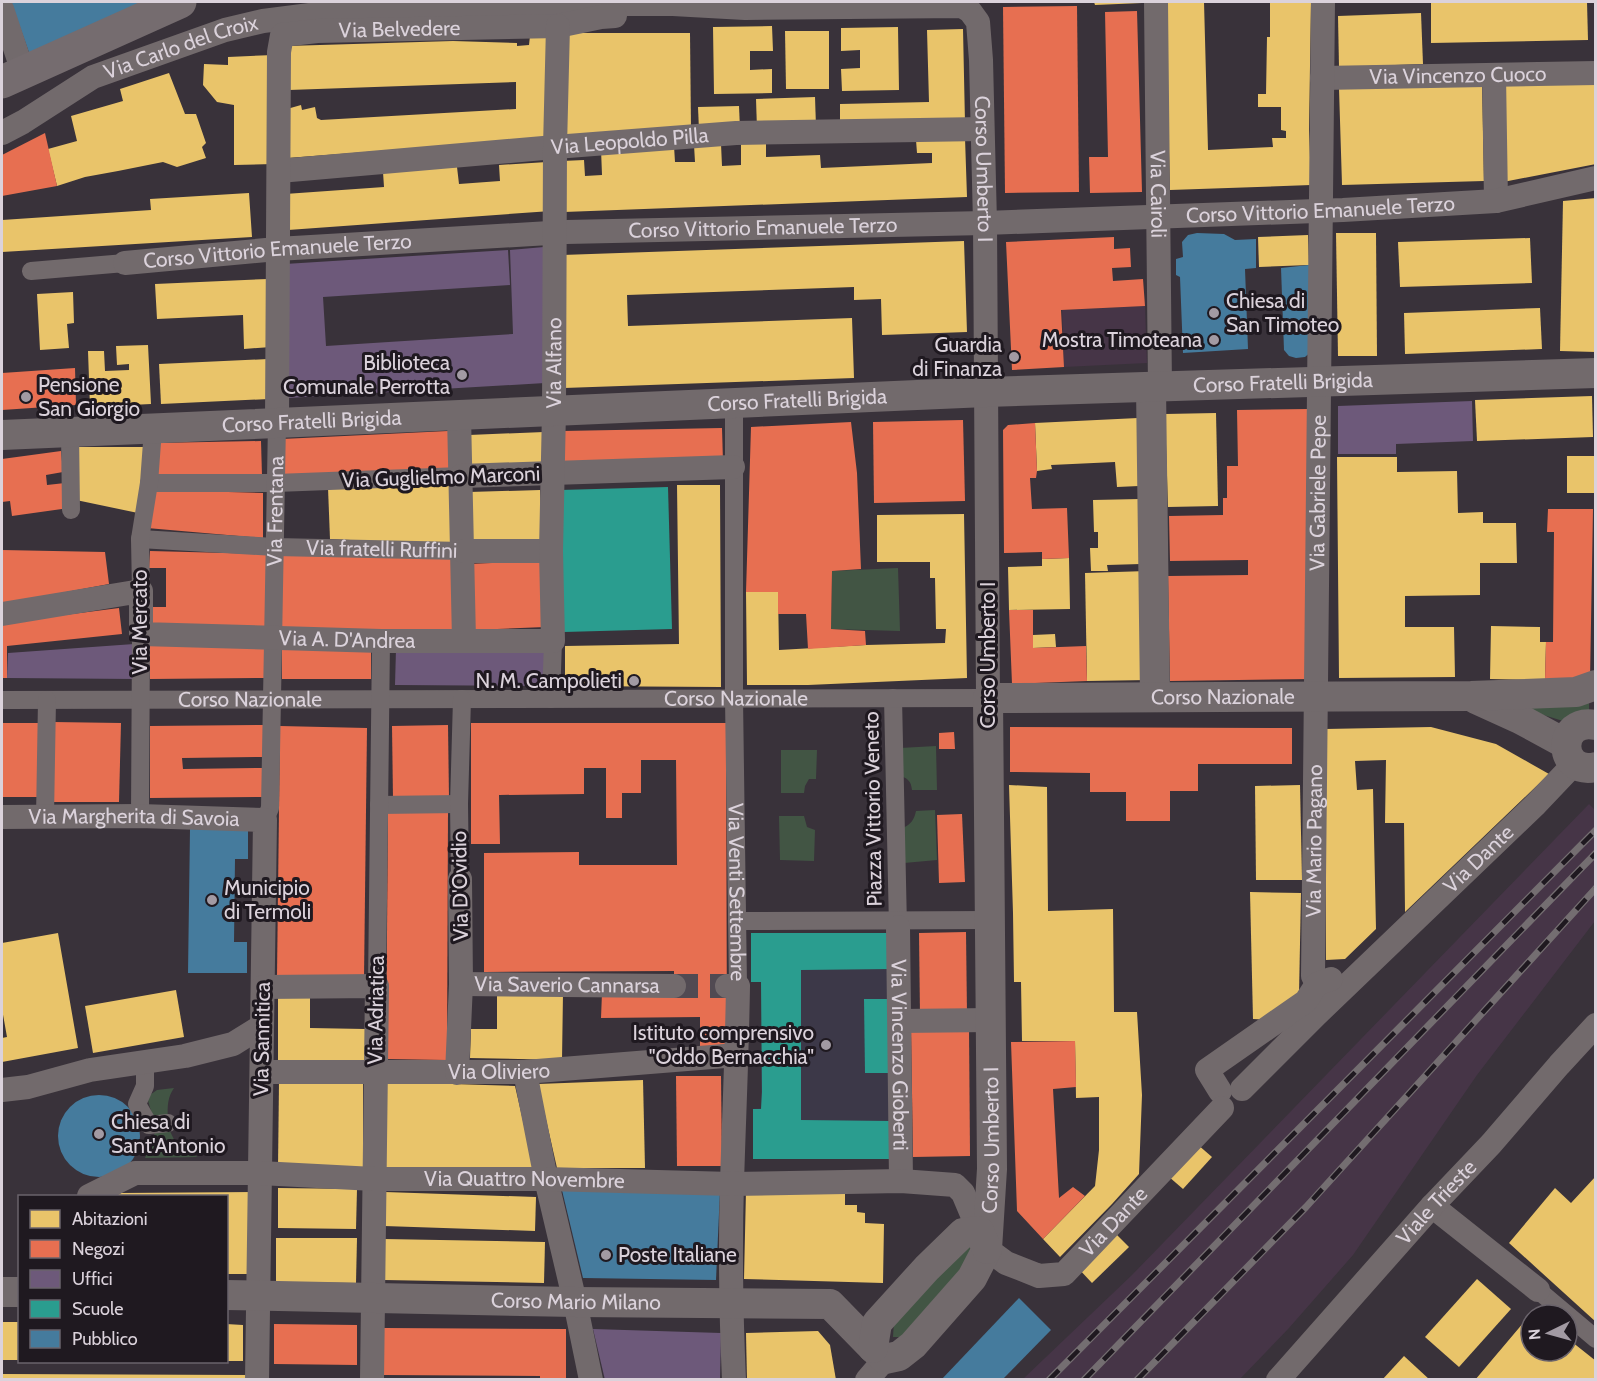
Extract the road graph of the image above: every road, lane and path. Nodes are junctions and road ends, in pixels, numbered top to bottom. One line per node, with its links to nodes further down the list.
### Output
1 (1155, 2): 19 (street, Via Cairoli)
2 (1323, 2): 11 (street, Via Gabriele Pepe)
3 (173, 3): 10 (main road)
4 (731, 8): 6 (street, Via Belvedere); 7 (street, Via Carlo del Croix); 13 (street, Via Carlo del Croix)
5 (2, 9): 10 (street)
6 (558, 26): 14 (street, Via Alfano); 15 (street, Via Belvedere)
7 (981, 60): 12 (street, Corso Umberto I)
8 (1596, 73): 9 (street, Via Vincenzo Cuoco)
9 (1494, 75): 11 (street, Via Vincenzo Cuoco); 17 (street)
10 (12, 77)
11 (1322, 78): 18 (street, Via Gabriele Pepe)
12 (982, 129): 14 (street, Via Leopoldo Pilla); 20 (street, Corso Umberto I)
13 (2, 133)
14 (555, 147): 15 (street, Via Leopoldo Pilla); 21 (street, Via Alfano)
15 (279, 171): 22 (street, Via Belvedere)
16 (1596, 178): 17 (street, Corso Vittorio Emanuele Terzo)
17 (1496, 201): 18 (street, Corso Vittorio Emanuele Terzo)
18 (1321, 211): 19 (street, Corso Vittorio Emanuele Terzo); 26 (street, Via Gabriele Pepe)
19 (1158, 217): 20 (street, Corso Vittorio Emanuele Terzo); 27 (street, Via Cairoli)
20 (985, 223): 21 (street, Corso Vittorio Emanuele Terzo); 28 (street, Corso Umberto I)
21 (554, 233): 22 (street, Corso Vittorio Emanuele Terzo); 30 (street, Via Alfano)
22 (277, 249): 23 (street, Corso Vittorio Emanuele Terzo); 32 (street, Via Frentana)
23 (125, 263): 24 (street, Corso Vittorio Emanuele Terzo)
24 (31, 271)
25 (1596, 373): 26 (street, Corso Fratelli Brigida)
26 (1319, 382): 27 (street, Corso Fratelli Brigida); 56 (street, Via Gabriele Pepe)
27 (1155, 387): 28 (street, Corso Fratelli Brigida); 55 (street, Via Cairoli)
28 (986, 392): 29 (street, Corso Fratelli Brigida); 59 (street, Corso Umberto I)
29 (734, 403): 30 (street, Corso Fratelli Brigida); 36 (street, Via Venti Settembre)
30 (554, 411): 31 (street, Corso Fratelli Brigida); 37 (street, Via Alfano)
31 (459, 415): 32 (street, Corso Fratelli Brigida); 38 (street)
32 (277, 423): 33 (street, Corso Fratelli Brigida); 40 (street, Via Frentana)
33 (153, 429): 34 (street, Corso Fratelli Brigida); 39 (street, Via Mercato)
34 (70, 432): 35 (street, Corso Fratelli Brigida); 41 (street)
35 (2, 435)
36 (734, 467): 37 (street, Via Guglielmo Marconi); 57 (street, Via Venti Settembre)
37 (553, 474): 38 (street, Via Guglielmo Marconi); 45 (street, Via Alfano)
38 (461, 476): 40 (street, Via Guglielmo Marconi); 44 (street)
39 (148, 483): 40 (street, Via Guglielmo Marconi); 42 (street, Via Mercato)
40 (276, 483): 43 (street, Via Frentana)
41 (71, 510)
42 (140, 539): 43 (street, Via fratelli Ruffini); 46 (street, Via Mercato)
43 (274, 547): 44 (street, Via fratelli Ruffini); 49 (street, Via Frentana)
44 (463, 551): 45 (street, Via fratelli Ruffini); 50 (street)
45 (552, 551): 52 (street, Via Alfano)
46 (141, 591): 47 (street); 48 (street, Via Mercato)
47 (2, 614)
48 (141, 634): 49 (street, Via A. D'Andrea); 65 (street, Via Mercato)
49 (273, 637): 51 (street, Via A. D'Andrea); 66 (street, Via Frentana)
50 (464, 640): 51 (street, Via A. D'Andrea); 52 (street, Via A. D'Andrea)
51 (381, 641): 60 (street, Via Adriatica)
52 (554, 641): 62 (street, Via Alfano)
53 (1596, 685): 54 (street, Corso Nazionale)
54 (1471, 696): 56 (street, Corso Nazionale); 68 (street, Corso Nazionale)
55 (1155, 697): 56 (street, Corso Nazionale); 59 (street, Corso Nazionale)
56 (1316, 697): 81 (street, Via Mario Pagano)
57 (734, 698): 58 (street, Corso Nazionale); 62 (street, Corso Nazionale); 77 (street, Via Venti Settembre)
58 (893, 698): 59 (street, Corso Nazionale); 78 (street, Piazza Vittorio Veneto)
59 (988, 698): 76 (street, Corso Umberto I)
60 (380, 699): 61 (street, Corso Nazionale); 66 (street, Corso Nazionale); 70 (street, Via Adriatica)
61 (462, 699): 62 (street, Corso Nazionale); 69 (street, Via D'Ovidio)
62 (551, 699)
63 (2, 700): 64 (street, Corso Nazionale)
64 (47, 700): 65 (street, Corso Nazionale); 73 (street)
65 (140, 700): 66 (street, Corso Nazionale); 71 (street, Via Mercato)
66 (272, 700): 74 (street, Via Sannitica)
67 (1596, 725): 68 (street)
68 (1579, 758): 79 (street, Via Dante)
69 (459, 804): 70 (street); 75 (street, Via D'Ovidio)
70 (379, 805): 82 (street, Via Adriatica)
71 (140, 816): 73 (street, Via Margherita di Savoia); 74 (street, Via Margherita di Savoia)
72 (2, 817): 73 (street, Via Margherita di Savoia)
73 (45, 817)
74 (265, 820): 85 (street, Via Sannitica)
75 (460, 879): 80 (street, Via D'Ovidio)
76 (990, 920): 78 (street, Piazza Vittorio Veneto); 86 (street, Corso Umberto I)
77 (737, 921): 78 (street, Piazza Vittorio Veneto); 84 (street, Via Venti Settembre)
78 (898, 924): 87 (street, Via Vincenzo Gioberti)
79 (1382, 953): 81 (street, Via Dante); 97 (street, Via Dante)
80 (461, 984): 83 (street, Via Saverio Cannarsa); 95 (street, Via D'Ovidio)
81 (1317, 984): 97 (street, Via Dante)
82 (377, 986): 85 (street); 93 (street, Via Adriatica)
83 (674, 986)
84 (732, 986): 90 (street, Via Venti Settembre)
85 (263, 987): 89 (street, Via Sannitica)
86 (991, 1020): 87 (street); 106 (street, Corso Umberto I)
87 (900, 1021): 102 (street, Via Vincenzo Gioberti)
88 (1596, 1025): 105 (street, Viale Trieste)
89 (262, 1026): 91 (street); 92 (street, Via Sannitica)
90 (737, 1055): 94 (street, Via Oliviero); 103 (street, Via Venti Settembre)
91 (145, 1062): 96 (street); 98 (street)
92 (262, 1072): 93 (street, Via Oliviero); 99 (street, Via Sannitica)
93 (375, 1072): 95 (street, Via Oliviero); 100 (street, Via Adriatica)
94 (525, 1072): 95 (street, Via Oliviero); 101 (street)
95 (458, 1073)
96 (2, 1090)
97 (1228, 1096): 106 (street, Via Dante)
98 (168, 1123)
99 (260, 1173): 100 (street, Via Quattro Novembre); 104 (street, Via Quattro Novembre); 111 (street, Via Sannitica)
100 (374, 1179): 101 (street, Via Quattro Novembre); 112 (street, Via Adriatica)
101 (546, 1179): 103 (street, Via Quattro Novembre); 113 (street)
102 (902, 1181): 103 (street, Via Quattro Novembre); 106 (street, Via Quattro Novembre)
103 (732, 1184): 114 (street, Via Venti Settembre)
104 (92, 1195)
105 (1432, 1206): 107 (street); 121 (street, Viale Trieste)
106 (983, 1240): 116 (street); 116 (street)
107 (1538, 1290): 115 (street)
108 (2, 1292): 109 (street)
109 (18, 1292)
110 (228, 1295): 111 (street, Corso Mario Milano)
111 (258, 1296): 112 (street, Corso Mario Milano); 117 (street, Via Sannitica)
112 (373, 1298): 113 (street, Corso Mario Milano); 118 (street, Via Adriatica)
113 (575, 1302): 114 (street, Corso Mario Milano); 119 (street)
114 (730, 1304): 116 (street, Corso Mario Milano); 120 (street, Via Venti Settembre)
115 (1596, 1339)
116 (875, 1362)
117 (257, 1380)
118 (372, 1380)
119 (591, 1380)
120 (734, 1380)
121 (1278, 1380)

